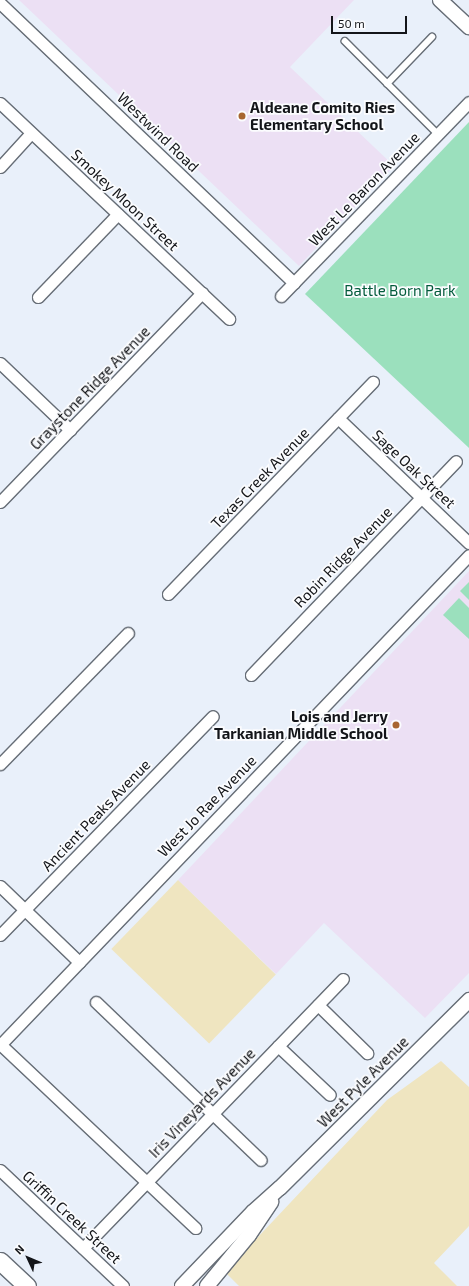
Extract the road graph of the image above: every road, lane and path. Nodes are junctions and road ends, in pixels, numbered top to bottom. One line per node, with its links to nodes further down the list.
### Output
1 (440, 0): 3 (street)
2 (0, 3): 13 (street, Westwind Road)
3 (469, 28)
4 (432, 37): 6 (lane)
5 (346, 41): 6 (lane)
6 (387, 84): 10 (lane)
7 (469, 102): 10 (street, West Le Baron Avenue)
8 (0, 103): 9 (street, Smokey Moon Street)
9 (32, 133): 11 (street); 12 (street, Smokey Moon Street)
10 (438, 134): 13 (street, West Le Baron Avenue)
11 (0, 167)
12 (118, 214): 14 (street, Smokey Moon Street); 16 (street)
13 (294, 283): 15 (street, West Le Baron Avenue)
14 (202, 293): 17 (street, Smokey Moon Street); 21 (street, Graystone Ridge Avenue)
15 (281, 296)
16 (38, 297)
17 (229, 319)
18 (0, 364): 21 (street)
19 (373, 382): 20 (street, Texas Creek Avenue)
20 (338, 418): 23 (street, Sage Oak Street); 27 (street, Texas Creek Avenue)
21 (70, 430): 24 (street, Graystone Ridge Avenue)
22 (456, 461): 23 (street, Robin Ridge Avenue)
23 (422, 497): 25 (street, Sage Oak Street); 29 (street, Robin Ridge Avenue)
24 (0, 502)
25 (469, 543)
26 (469, 554): 35 (street, West Jo Rae Avenue)
27 (168, 594)
28 (128, 633): 31 (street)
29 (251, 675)
30 (213, 716): 33 (street, Ancient Peaks Avenue)
31 (0, 764)
32 (0, 886): 33 (street)
33 (25, 910): 34 (street, Ancient Peaks Avenue); 35 (street)
34 (0, 935)
35 (79, 962): 40 (street, West Jo Rae Avenue)
36 (343, 979): 39 (street, Iris Vineyards Avenue)
37 (96, 1002): 44 (street)
38 (468, 1002): 48 (street, West Pyle Avenue)
39 (318, 1005): 41 (street, Iris Vineyards Avenue); 42 (street)
40 (0, 1045): 47 (street)
41 (278, 1046): 43 (street); 44 (street, Iris Vineyards Avenue)
42 (368, 1053)
43 (330, 1095)
44 (212, 1114): 45 (street); 47 (street, Iris Vineyards Avenue)
45 (261, 1160)
46 (0, 1170): 50 (street, Griffin Creek Street)
47 (146, 1183): 49 (street); 50 (street, Iris Vineyards Avenue)
48 (280, 1188): 54 (street, West Pyle Avenue); 55 (street, West Pyle Avenue)
49 (195, 1228)
50 (83, 1248): 53 (street, Griffin Creek Street)
51 (0, 1261): 52 (main road)
52 (27, 1286)
53 (123, 1286)
54 (182, 1286)
55 (207, 1286)

